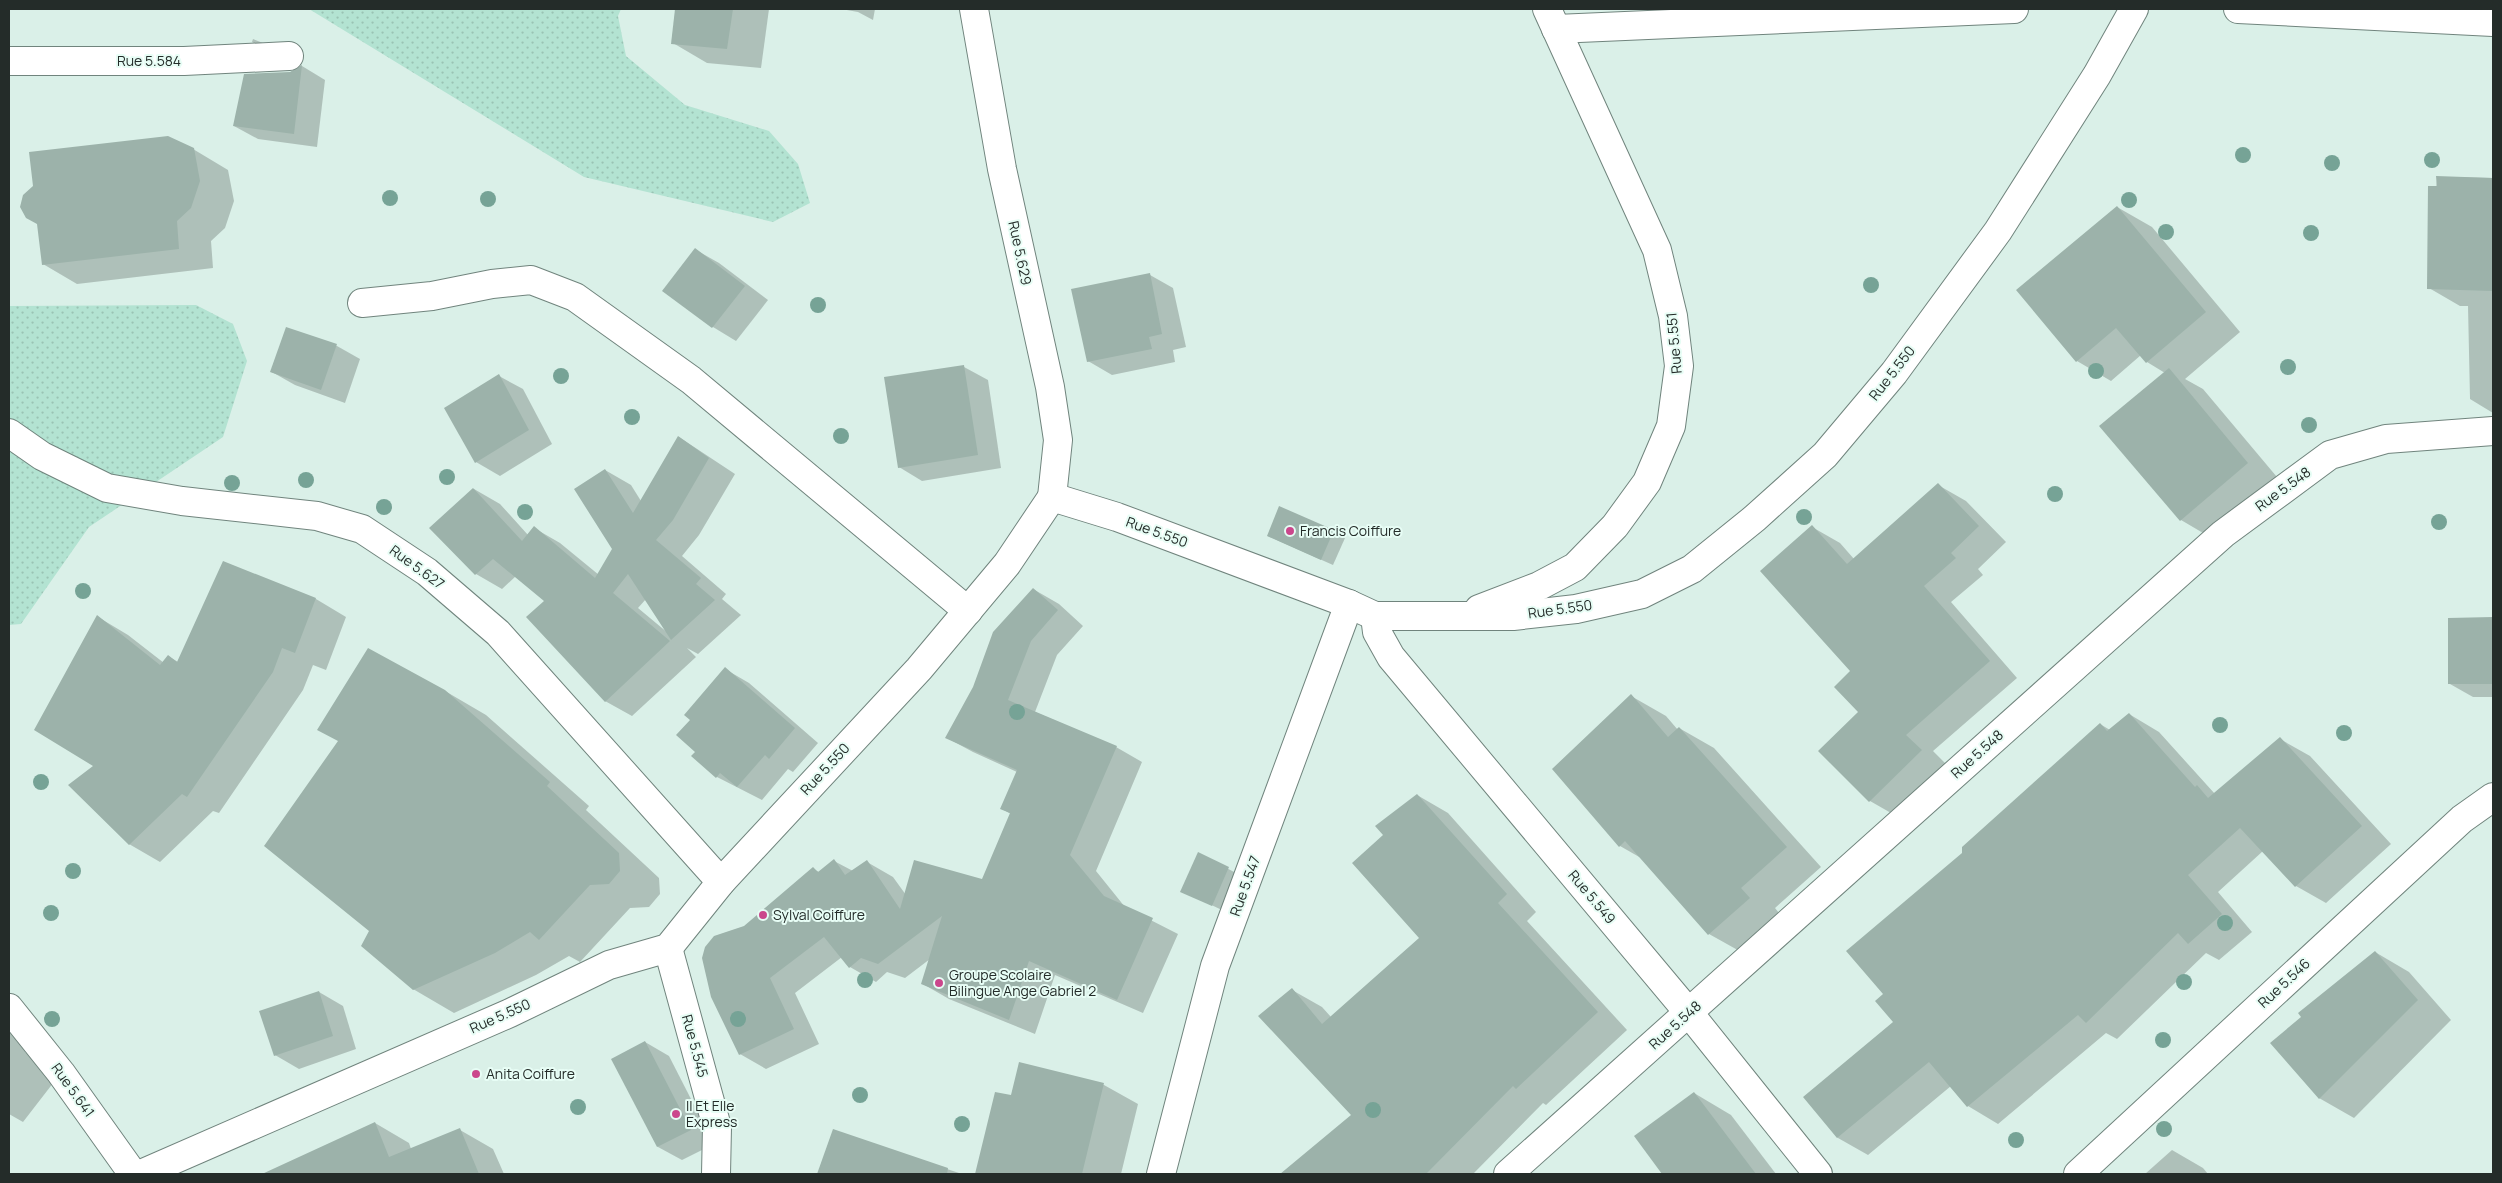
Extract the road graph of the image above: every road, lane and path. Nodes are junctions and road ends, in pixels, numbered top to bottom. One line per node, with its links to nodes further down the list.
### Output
1 (974, 9): 12 (street, Rue 5.629)
2 (2014, 9): 5 (street)
3 (2134, 9): 16 (street, Rue 5.550)
4 (2238, 9): 6 (street)
5 (1551, 19): 16 (street, Rue 5.551)
6 (2493, 22)
7 (289, 56): 8 (street, Rue 5.584)
8 (9, 61)
9 (362, 303): 14 (street)
10 (2493, 431): 21 (street, Rue 5.548)
11 (9, 433): 18 (street, Rue 5.627)
12 (1052, 497): 13 (street, Rue 5.550); 14 (street, Rue 5.550)
13 (1349, 604): 15 (street, Rue 5.550); 25 (street, Rue 5.547)
14 (968, 611): 18 (street, Rue 5.550)
15 (1375, 616): 16 (street, Rue 5.550); 21 (street, Rue 5.549)
16 (1451, 617)
17 (2493, 797): 28 (street, Rue 5.546)
18 (721, 882): 19 (street, Rue 5.550)
19 (668, 948): 23 (street, Rue 5.550); 24 (street, Rue 5.545)
20 (9, 1008): 22 (street, Rue 5.641)
21 (1688, 1013): 26 (street, Rue 5.548); 27 (street, Rue 5.549)
22 (133, 1174)
23 (141, 1174)
24 (716, 1174)
25 (1162, 1174)
26 (1508, 1174)
27 (1818, 1174)
28 (2078, 1174)

